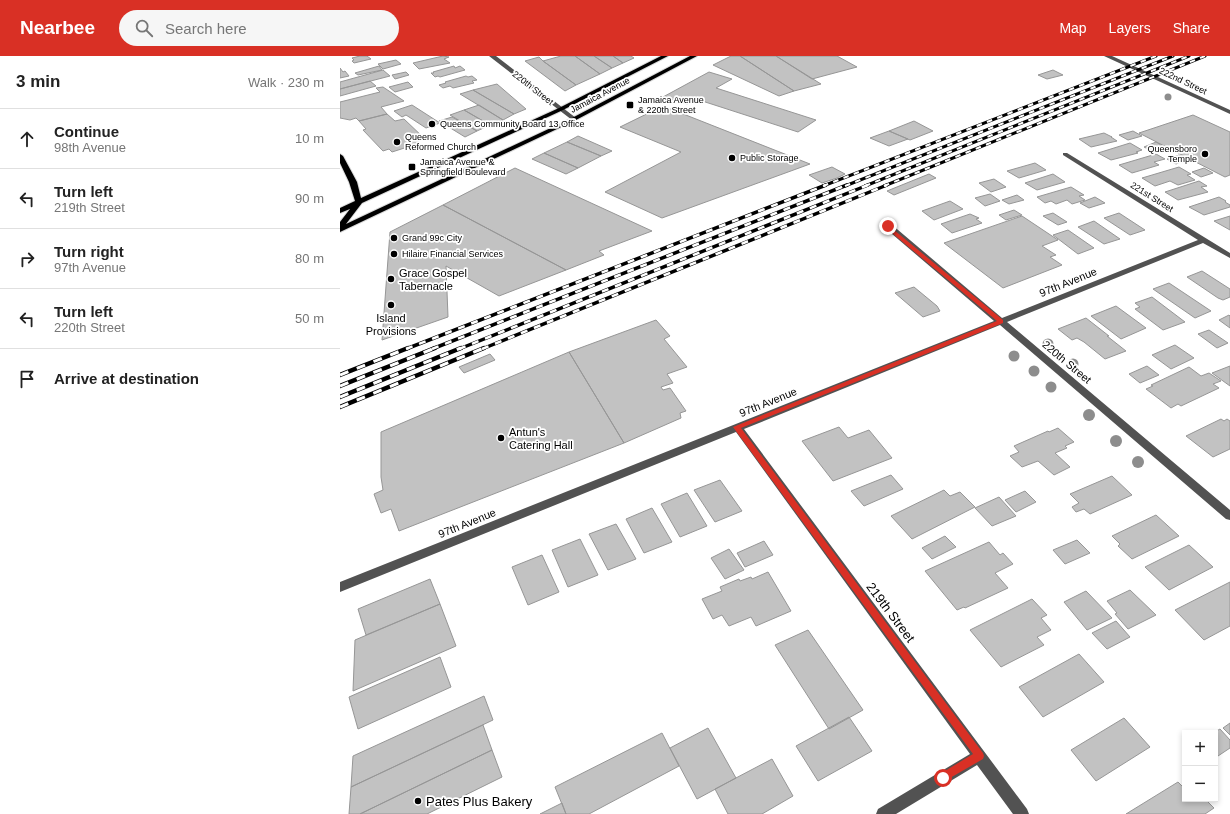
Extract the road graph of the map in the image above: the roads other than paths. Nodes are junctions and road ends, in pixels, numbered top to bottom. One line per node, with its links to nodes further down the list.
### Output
1 (492, 56): 5 (street, 220th Street)
2 (665, 56): 5 (main road, Jamaica Avenue)
3 (694, 56): 7 (main road, Jamaica Avenue)
4 (1108, 56): 6 (street, 222nd Street)
5 (561, 109): 7 (street, 220th Street); 10 (main road, Jamaica Avenue)
6 (1230, 112)
7 (574, 119): 13 (main road, Jamaica Avenue)
8 (1064, 154): 14 (street, 221st Street)
9 (340, 156): 10 (main road)
10 (359, 203): 11 (main road, Jamaica Avenue); 13 (main road)
11 (340, 211)
12 (888, 226): 16 (street, 220th Street)
13 (340, 229)
14 (1204, 240): 15 (street, 221st Street); 16 (street, 97th Avenue)
15 (1230, 256)
16 (1001, 322): 17 (street, 97th Avenue); 18 (street, 220th Street)
17 (737, 427): 19 (street, 97th Avenue); 20 (street, 219th Street)
18 (1230, 516)
19 (340, 587)
20 (979, 756): 21 (street); 22 (street, 219th Street)
21 (883, 814)
22 (1022, 814)

